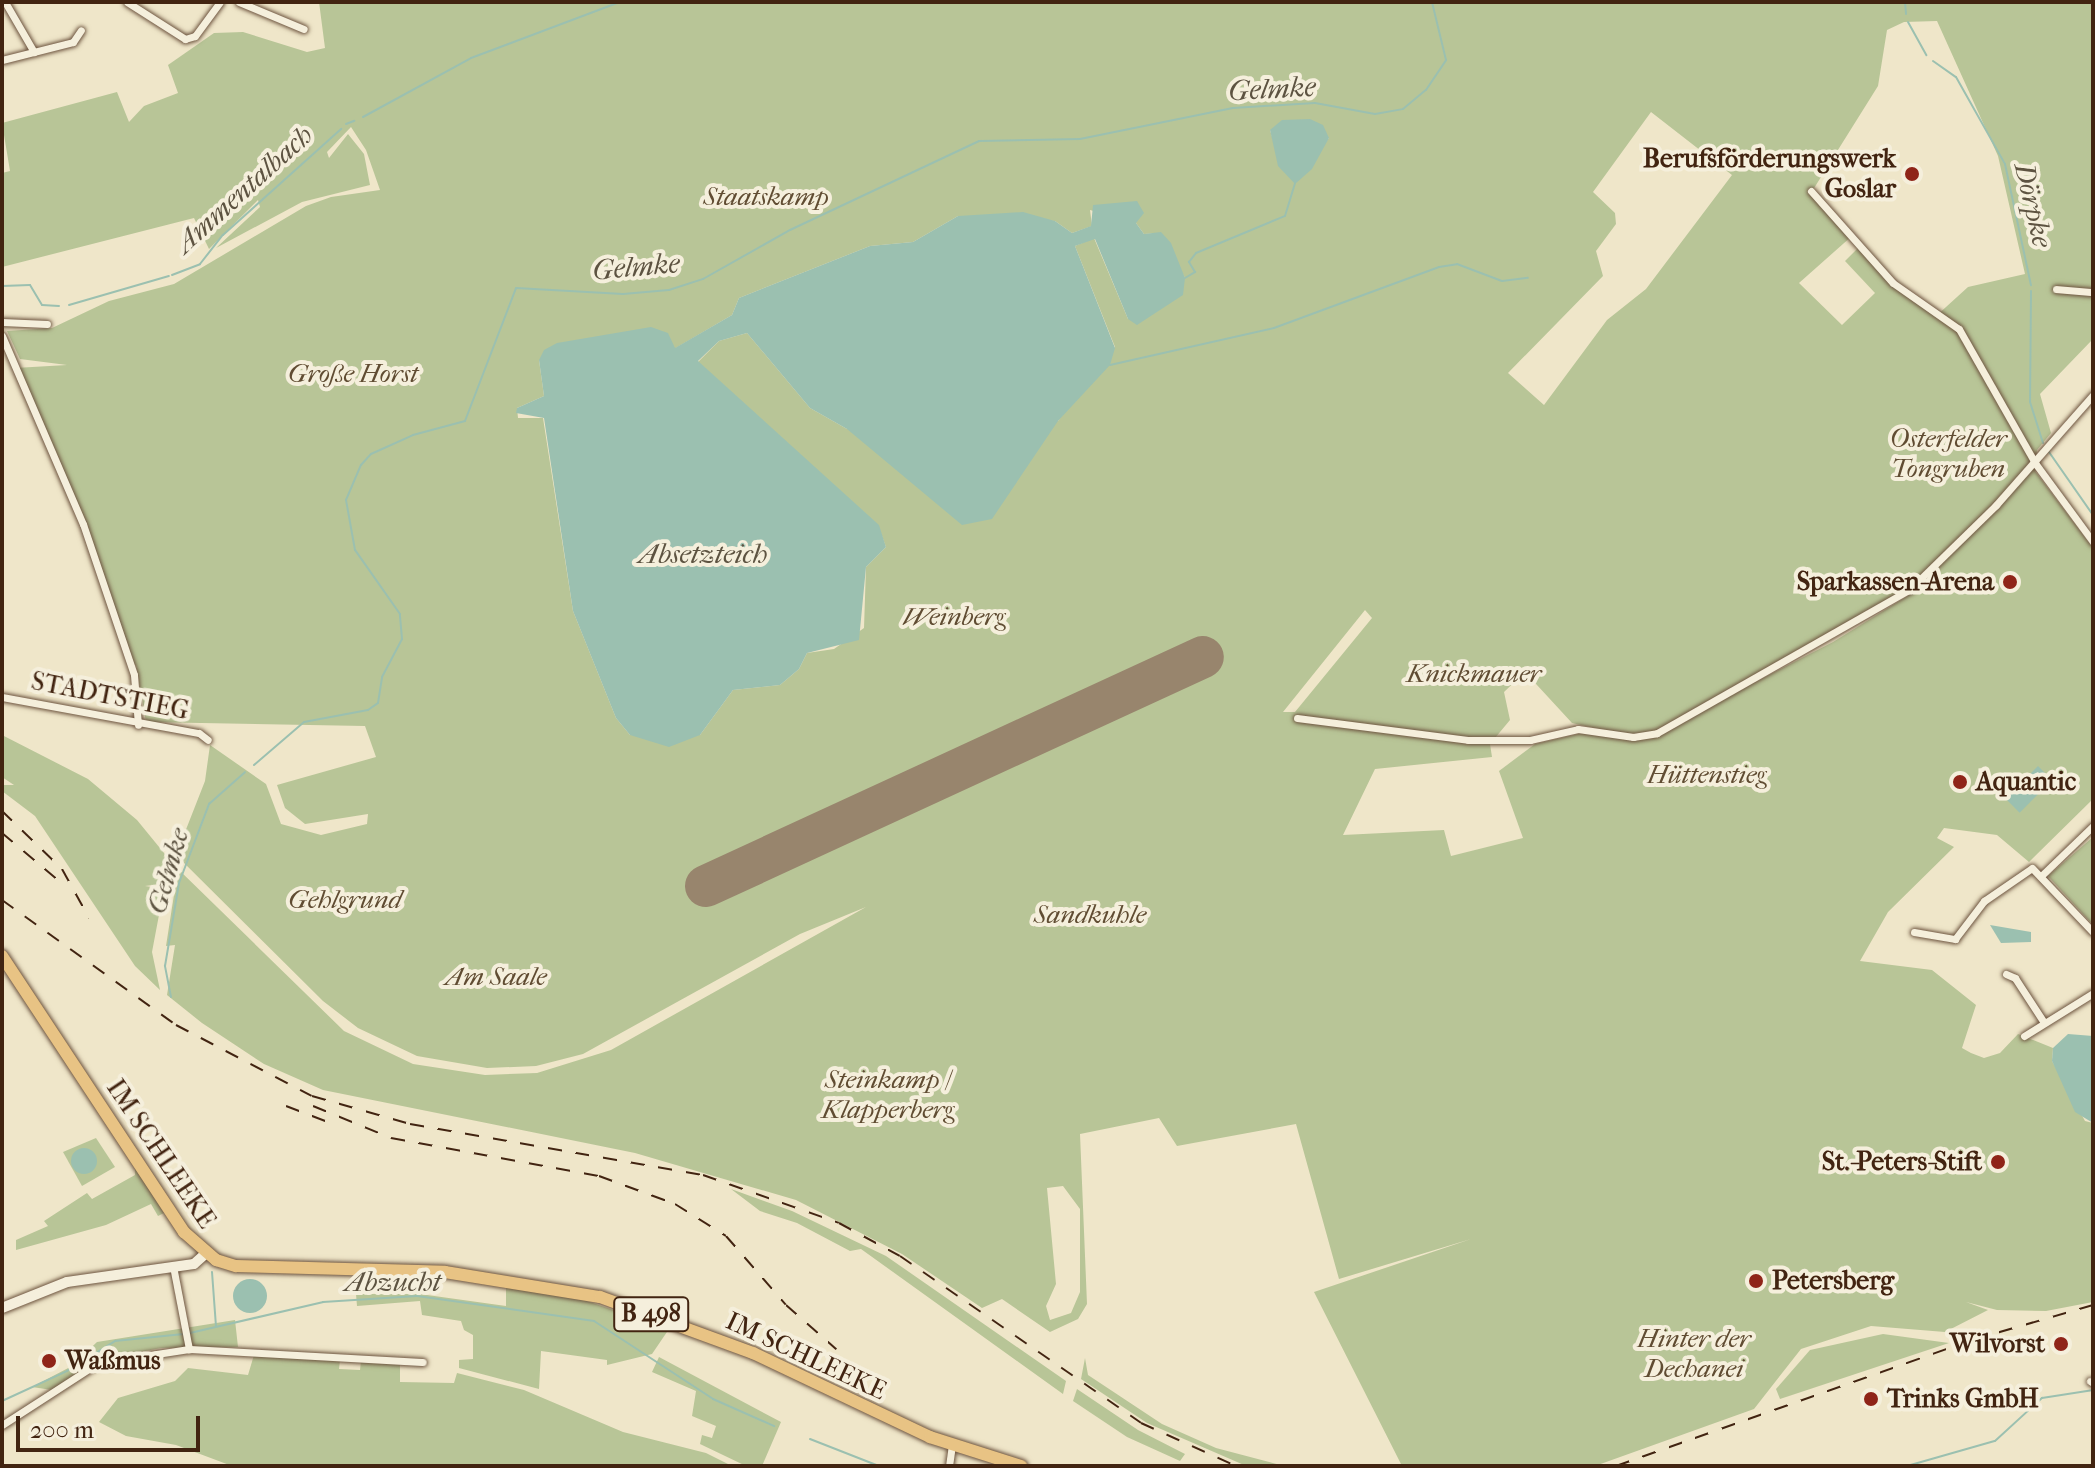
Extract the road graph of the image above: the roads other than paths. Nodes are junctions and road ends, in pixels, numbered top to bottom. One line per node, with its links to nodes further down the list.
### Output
1 (5, 2): 7 (street)
2 (127, 2): 4 (street)
3 (239, 2): 5 (street)
4 (215, 3)
5 (304, 29)
6 (81, 30): 7 (street)
7 (34, 52): 8 (street)
8 (2, 60)
9 (1811, 191): 16 (street)
10 (2056, 289): 11 (street)
11 (2093, 292)
12 (2, 322): 13 (street)
13 (47, 324)
14 (2, 336): 20 (street)
15 (2093, 395): 16 (street)
16 (2035, 463): 17 (street); 19 (street)
17 (2093, 542)
18 (2, 697): 20 (street, STADTSTIEG)
19 (1297, 718)
20 (138, 725): 21 (street, STADTSTIEG)
21 (208, 740)
22 (2093, 826): 23 (street)
23 (2042, 875): 24 (street); 25 (street)
24 (1914, 932)
25 (2093, 932)
26 (4, 963): 31 (main road, IM SCHLEEKE)
27 (2006, 974): 29 (street)
28 (2093, 993): 29 (street)
29 (2043, 1021): 30 (street)
30 (2024, 1036)
31 (205, 1254): 32 (main road); 37 (main road, IM SCHLEEKE / B 498)
32 (173, 1266): 33 (main road); 34 (street)
33 (2, 1308)
34 (188, 1345): 35 (street); 36 (street)
35 (423, 1362)
36 (2, 1425)
37 (952, 1445): 38 (street); 39 (main road, IM SCHLEEKE / B 498)
38 (949, 1464)
39 (1021, 1466)

